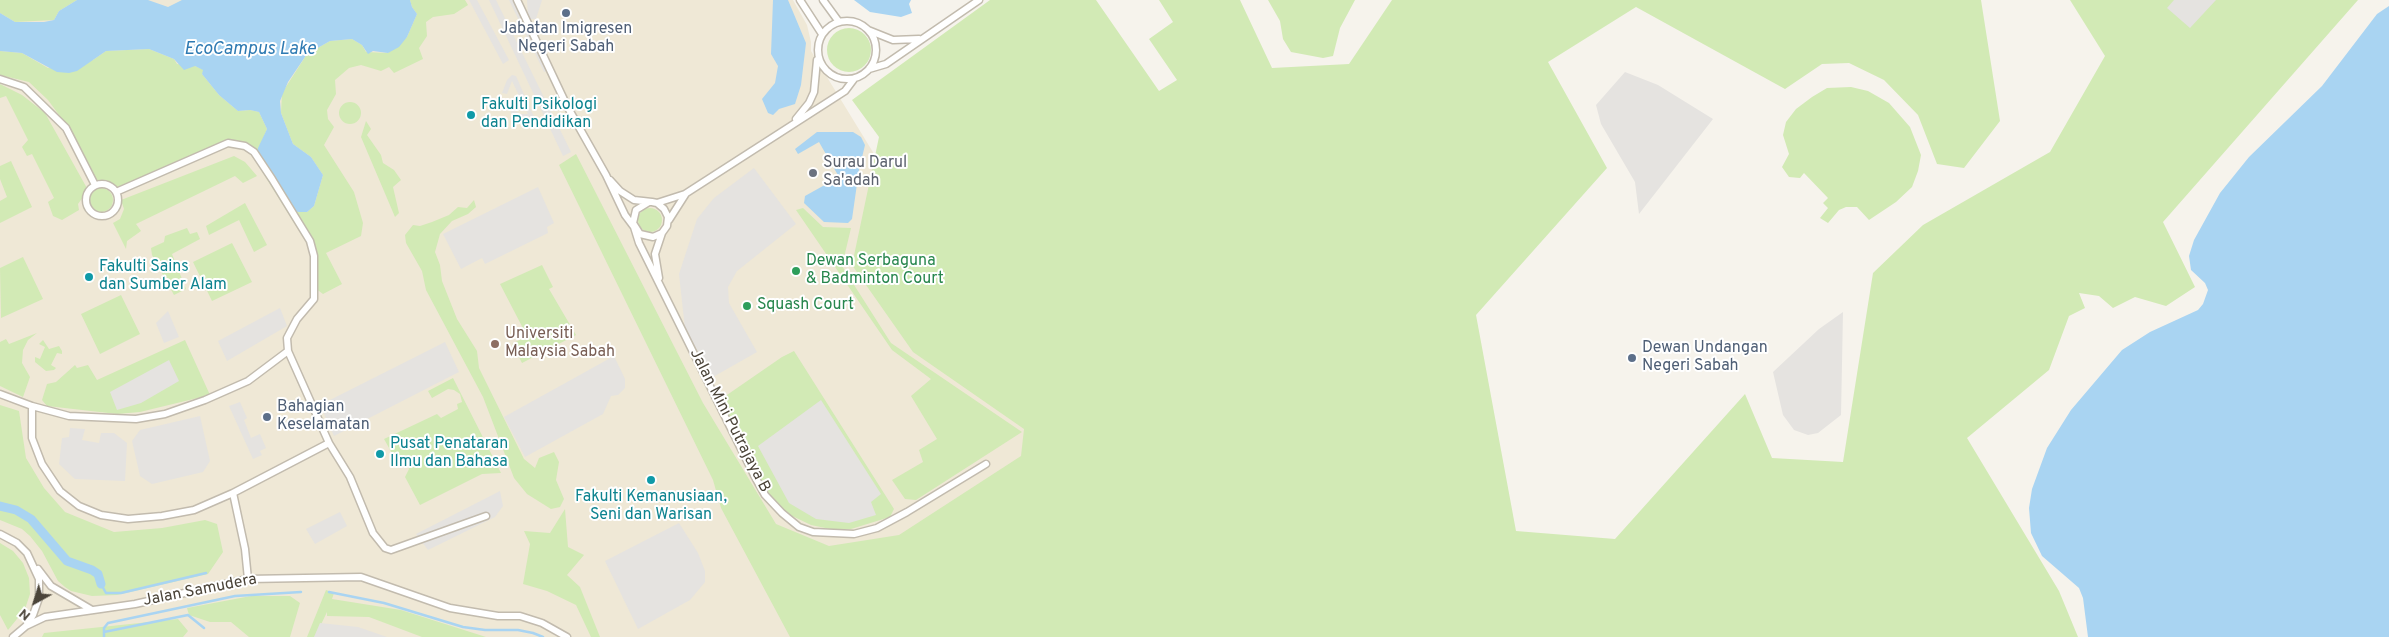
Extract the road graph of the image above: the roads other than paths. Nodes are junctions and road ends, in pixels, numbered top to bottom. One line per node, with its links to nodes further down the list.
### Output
1 (516, 0): 14 (street)
2 (800, 0): 7 (street)
3 (823, 0): 5 (street)
4 (979, 0): 8 (street)
5 (839, 22): 6 (street); 7 (street)
6 (867, 30): 8 (street); 10 (street)
7 (822, 34): 9 (street)
8 (920, 38): 10 (street)
9 (818, 55): 12 (street); 13 (street)
10 (869, 69): 12 (street)
11 (0, 79): 15 (street)
12 (854, 79): 13 (street)
13 (788, 127): 17 (street)
14 (606, 175): 18 (street); 21 (street, Jalan Mini Putrajaya B)
15 (95, 185): 16 (street); 16 (street)
16 (116, 192): 24 (street)
17 (685, 194): 19 (street); 20 (street)
18 (649, 202): 19 (street); 21 (street)
19 (656, 204): 20 (street)
20 (668, 222): 22 (street)
21 (634, 227): 22 (street); 23 (street, Jalan Mini Putrajaya B)
22 (662, 233): 23 (street)
23 (659, 283): 28 (street, Jalan Mini Putrajaya B)
24 (288, 350): 26 (street); 27 (street)
25 (0, 394): 26 (street)
26 (32, 406): 29 (street)
27 (328, 443): 29 (street); 30 (street)
28 (986, 464)
29 (233, 493): 33 (street)
30 (486, 516)
31 (0, 534): 32 (street)
32 (35, 565): 34 (street); 35 (street)
33 (248, 579): 34 (street, Jalan Samudera); 37 (street, Jalan Samudera)
34 (92, 610): 35 (street, Jalan Samudera)
35 (26, 626): 36 (street)
36 (13, 637)
37 (567, 637)

